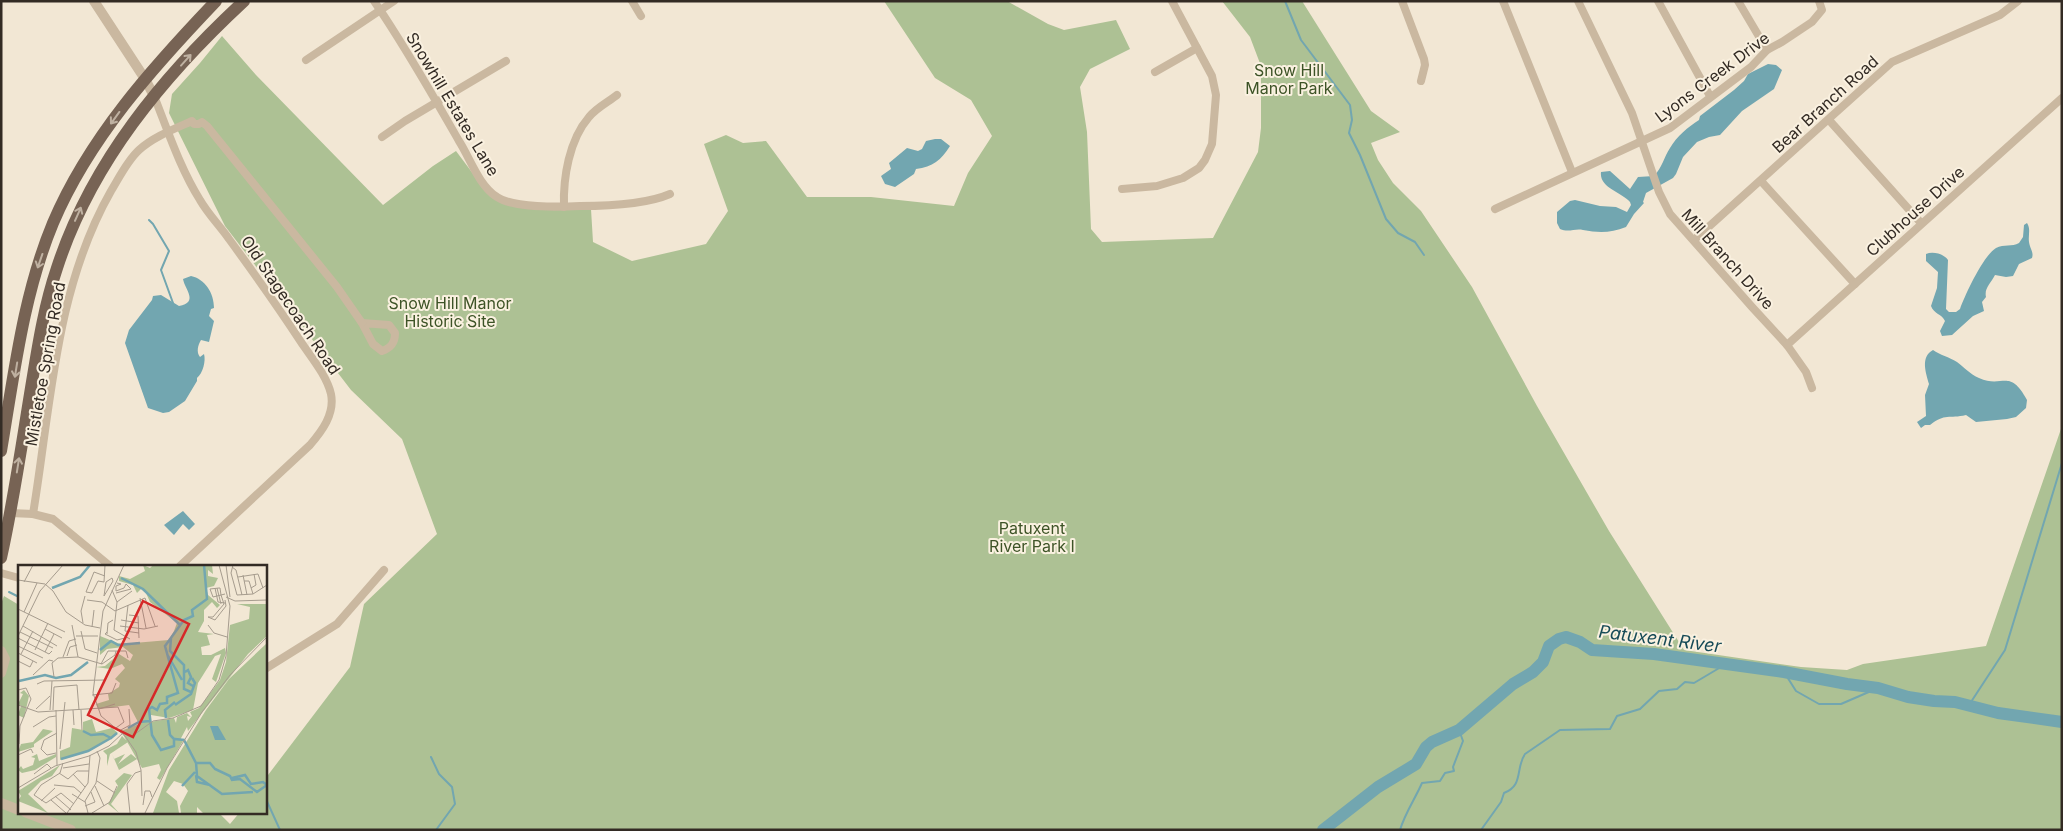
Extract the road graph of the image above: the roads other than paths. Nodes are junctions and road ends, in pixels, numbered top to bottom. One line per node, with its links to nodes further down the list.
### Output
1 (94, 1): 22 (street, Old Stagecoach Road)
2 (216, 1): 22 (main road)
3 (244, 1): 25 (main road, one-way to 3)
4 (374, 1): 15 (street, Snowhill Estates Lane)
5 (394, 1): 15 (street)
6 (632, 1): 16 (street)
7 (1172, 1): 17 (street)
8 (1402, 1): 23 (street)
9 (1503, 1): 33 (street)
10 (1578, 1): 32 (street, Mill Branch Drive)
11 (1658, 1): 26 (street)
12 (1738, 1): 18 (street)
13 (1819, 1): 18 (street, Lyons Creek Drive)
14 (2018, 1): 29 (street, Bear Branch Road)
15 (380, 10): 19 (street); 28 (street, Snowhill Estates Lane)
16 (641, 16)
17 (1197, 48): 21 (street); 35 (street)
18 (1766, 50): 26 (street, Lyons Creek Drive)
19 (306, 60)
20 (506, 61): 28 (street)
21 (1155, 72)
22 (145, 80): 25 (street, Old Stagecoach Road); 46 (main road, one-way to 46)
23 (1421, 81)
24 (617, 95): 37 (street)
25 (154, 96): 30 (street, Old Stagecoach Road); 44 (main road, one-way to 25)
26 (1710, 96): 32 (street, Lyons Creek Drive)
27 (2062, 98): 39 (street, Clubhouse Drive)
28 (437, 103): 31 (street); 37 (street, Snowhill Estates Lane)
29 (1829, 120): 34 (street, Bear Branch Road); 39 (street)
30 (169, 132): 42 (street, Mistletoe Spring Road); 49 (street, Mistletoe Spring Road); 52 (street, Old Stagecoach Road)
31 (382, 137)
32 (1641, 140): 33 (street, Lyons Creek Drive); 40 (street, Mill Branch Drive)
33 (1572, 172): 38 (street, Lyons Creek Drive)
34 (1761, 181): 40 (street, Bear Branch Road); 41 (street)
35 (1122, 188)
36 (670, 194): 37 (street, Snowhill Estates Lane)
37 (564, 207)
38 (1495, 209)
39 (1921, 223): 41 (street, Clubhouse Drive)
40 (1694, 240): 43 (street, Mill Branch Drive)
41 (1855, 284): 43 (street, Clubhouse Drive)
42 (362, 323): 42 (street)
43 (1787, 345): 45 (street, Mill Branch Drive)
44 (34, 373): 46 (main road); 48 (main road, one-way to 44)
45 (1812, 388)
46 (4, 436): 47 (main road)
47 (1, 451)
48 (10, 513): 49 (street); 50 (main road)
49 (33, 514): 51 (street)
50 (1, 558)
51 (109, 565)
52 (181, 565)
53 (384, 570): 57 (street)
54 (1, 573): 55 (street)
55 (18, 578)
56 (1, 651): 58 (street)
57 (266, 668)
58 (1, 673)
59 (1, 803): 60 (street)
60 (18, 810)
61 (31, 814): 62 (street)
62 (71, 830)

